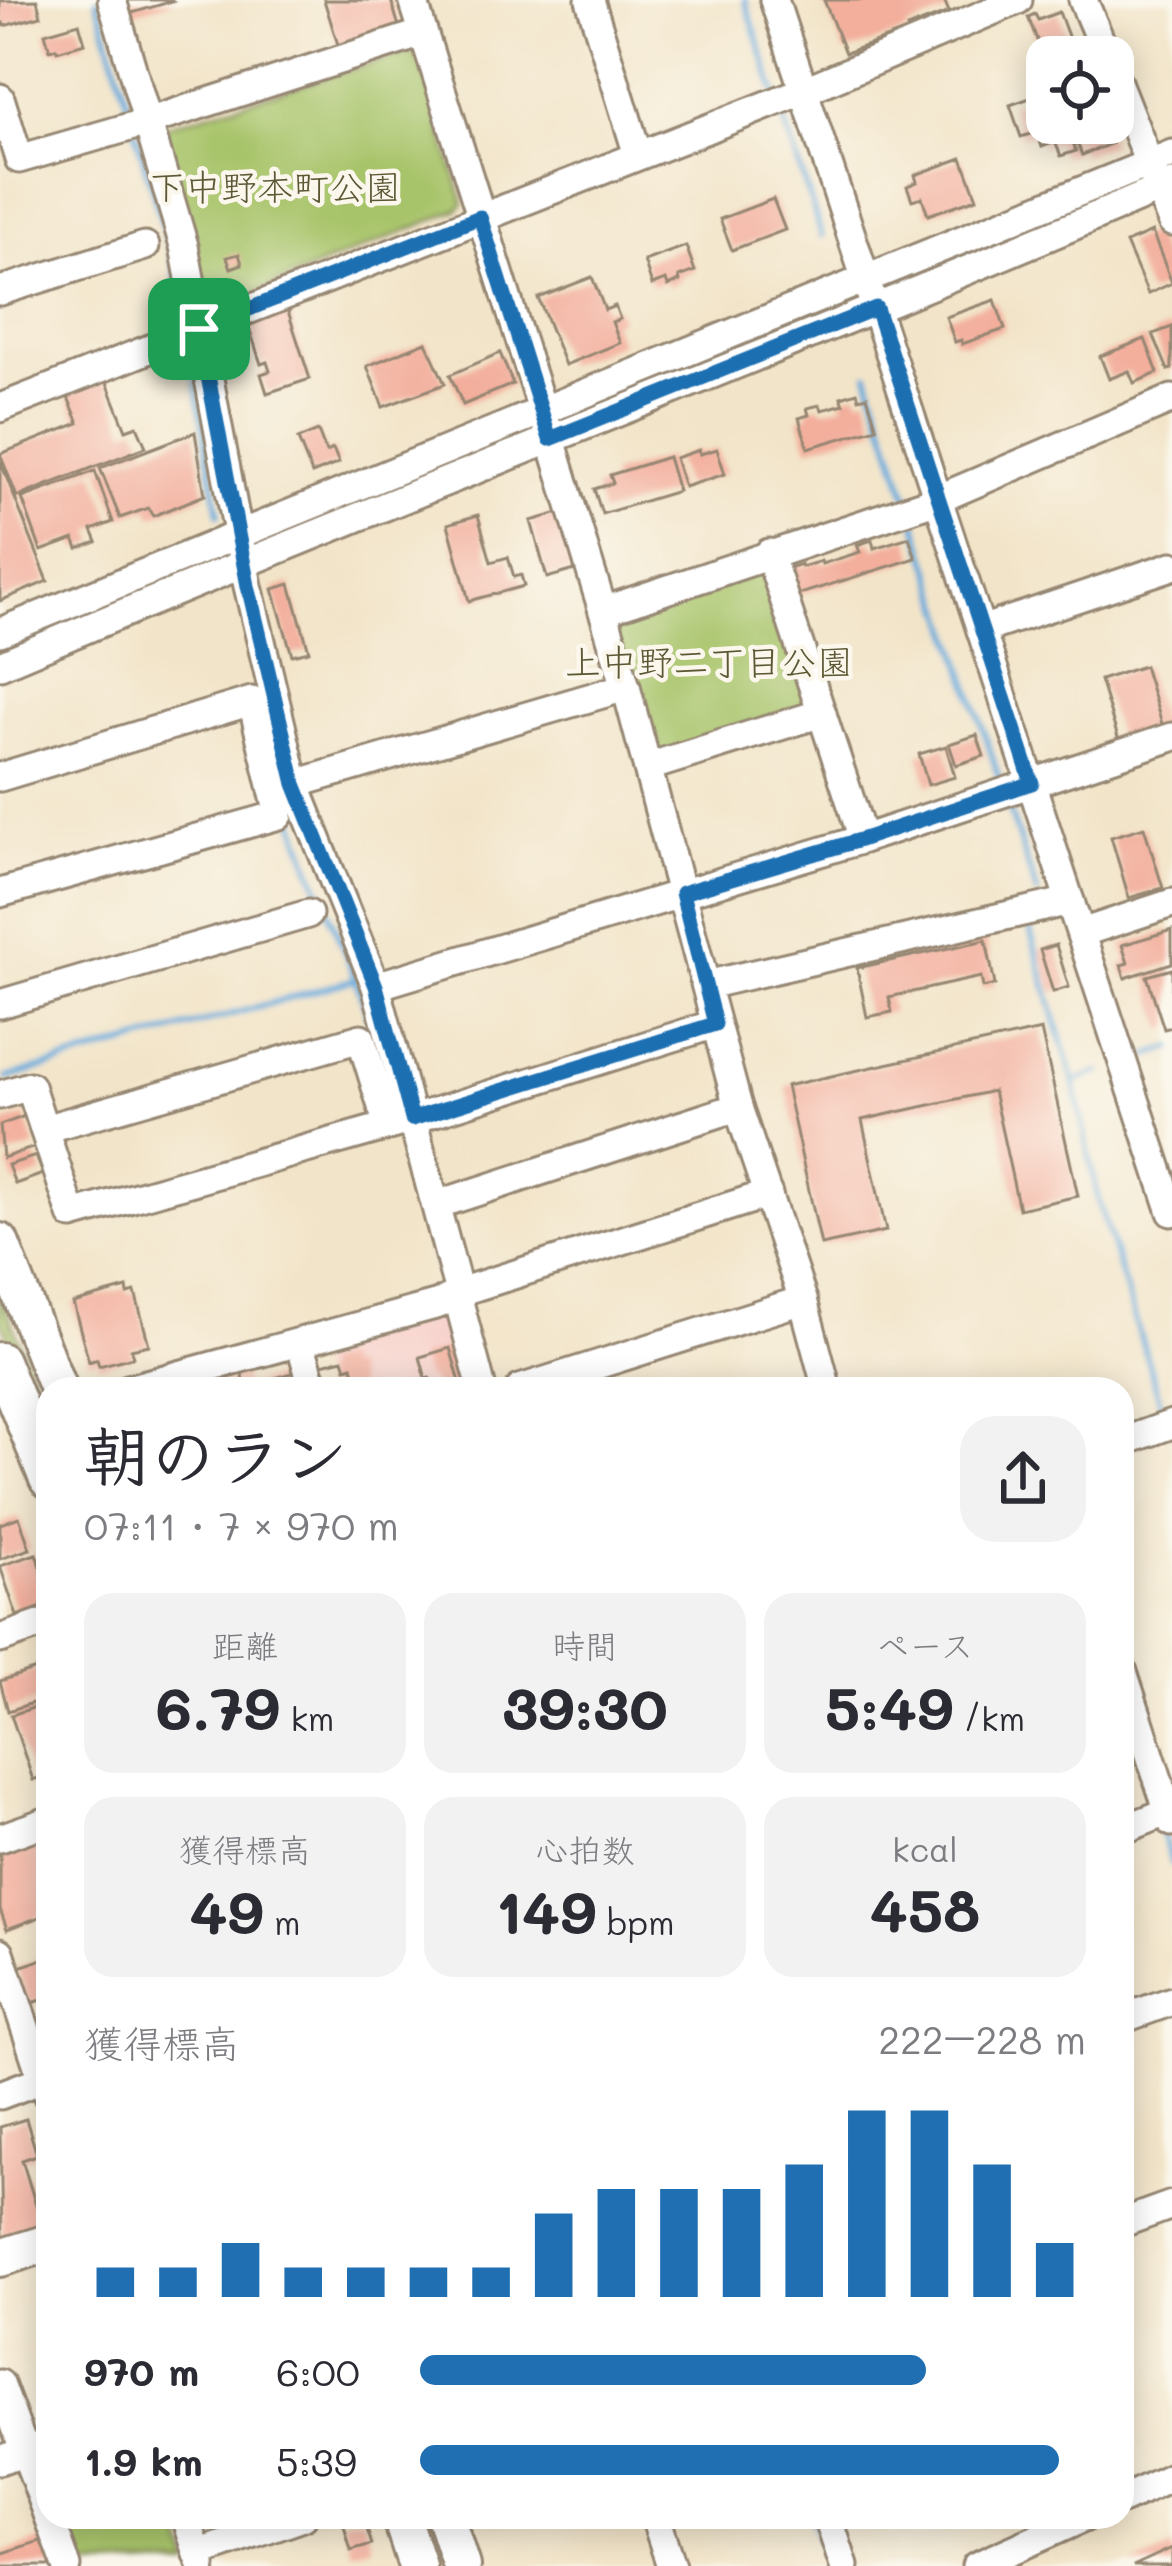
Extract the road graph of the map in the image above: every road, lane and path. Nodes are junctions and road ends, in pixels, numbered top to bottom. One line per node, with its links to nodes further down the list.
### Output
1 (112, 0): 12 (street)
2 (413, 0): 7 (street)
3 (590, 0): 13 (street)
4 (774, 0): 9 (street)
5 (1018, 0): 9 (street)
6 (1083, 0): 8 (street)
7 (423, 33): 12 (street); 15 (street)
8 (1098, 36)
9 (786, 97): 13 (street); 18 (street)
10 (0, 98): 12 (street)
11 (1134, 114): 14 (street)
12 (138, 124): 21 (street)
13 (638, 155): 15 (street)
14 (1164, 173): 16 (street); 18 (street); 20 (street)
15 (480, 217): 21 (street); 24 (street)
16 (1172, 222)
17 (145, 246): 19 (street)
18 (866, 278): 20 (street); 24 (street)
19 (0, 291)
20 (876, 308): 24 (street); 25 (street)
21 (190, 332): 23 (street); 26 (street)
22 (1172, 399): 25 (street)
23 (0, 408)
24 (546, 426): 26 (street); 29 (street)
25 (920, 505): 27 (street); 30 (street)
26 (242, 548): 31 (street); 32 (street); 38 (street)
27 (769, 553): 29 (street); 34 (street)
28 (1172, 566): 30 (street)
29 (603, 610): 33 (street)
30 (981, 630): 39 (street)
31 (0, 632)
32 (0, 665)
33 (626, 687): 36 (street); 38 (street)
34 (822, 713): 36 (street); 40 (street)
35 (1172, 737): 39 (street)
36 (648, 767): 42 (street)
37 (0, 777): 41 (street)
38 (295, 784): 48 (street)
39 (1013, 789): 40 (street); 43 (street)
40 (863, 839): 42 (street)
41 (0, 893)
42 (682, 893): 47 (street); 48 (street)
43 (1070, 901): 46 (street); 47 (street)
44 (1172, 902): 46 (street)
45 (308, 914): 49 (street)
46 (1081, 933): 54 (street)
47 (706, 985): 50 (street)
48 (376, 986): 53 (street)
49 (0, 1004)
50 (715, 1024): 52 (street); 53 (street)
51 (0, 1095): 55 (street)
52 (738, 1107): 56 (street); 57 (street)
53 (400, 1123): 55 (street); 55 (street); 57 (street)
54 (1159, 1128): 58 (street)
55 (44, 1129)
56 (768, 1194): 60 (street); 61 (street)
57 (436, 1205): 60 (street)
58 (1172, 1212)
59 (0, 1242): 64 (main road)
60 (451, 1297): 62 (street); 67 (street)
61 (803, 1300): 68 (street); 69 (street)
62 (300, 1343): 65 (street); 66 (street)
63 (0, 1361): 70 (main road)
64 (53, 1377)
65 (173, 1377)
66 (310, 1377)
67 (479, 1377)
68 (558, 1377)
69 (824, 1377)
70 (36, 1418)
71 (1172, 1424): 72 (street)
72 (1134, 1438)
73 (36, 1626): 74 (street)
74 (0, 1639)
75 (1134, 1709): 76 (street)
76 (1165, 1811): 78 (street)
77 (36, 1824): 79 (street)
78 (1134, 1825)
79 (0, 1838)
80 (0, 1952): 83 (street)
81 (1172, 2001): 82 (street)
82 (1134, 2015)
83 (36, 2061)
84 (36, 2089): 85 (street)
85 (0, 2095)
86 (1172, 2205): 87 (street)
87 (1134, 2219)
88 (36, 2246): 89 (main road)
89 (0, 2258)
90 (0, 2384): 91 (street)
91 (25, 2451): 93 (street)
92 (1172, 2477): 94 (street)
93 (36, 2480)
94 (1134, 2494)
95 (54, 2529): 105 (street)
96 (190, 2529): 104 (street)
97 (274, 2529): 104 (street)
98 (404, 2529): 106 (main road)
99 (449, 2529): 107 (main road)
100 (659, 2529): 108 (street)
101 (832, 2529): 109 (street)
102 (1067, 2529): 103 (street)
103 (1025, 2556): 110 (street)
104 (200, 2560)
105 (67, 2566)
106 (417, 2566)
107 (461, 2566)
108 (671, 2566)
109 (844, 2566)
110 (976, 2566)

